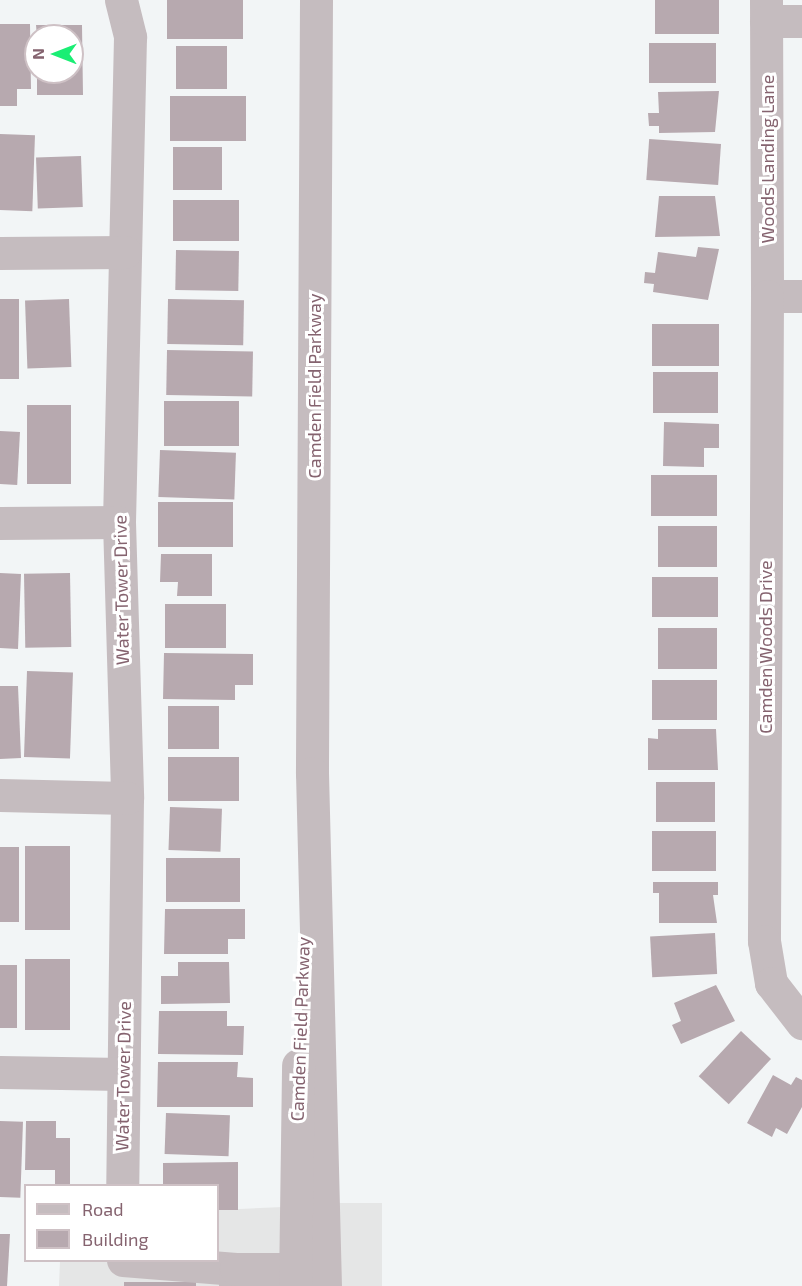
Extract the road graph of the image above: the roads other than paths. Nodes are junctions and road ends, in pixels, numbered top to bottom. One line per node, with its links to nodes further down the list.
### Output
1 (121, 0): 5 (street, Water Tower Drive)
2 (316, 0): 11 (street, Camden Field Parkway)
3 (766, 11): 4 (street, Woods Landing Lane); 7 (street, Woods Landing Lane)
4 (802, 21)
5 (125, 252): 6 (street); 9 (street, Water Tower Drive)
6 (0, 253)
7 (767, 296): 8 (street); 14 (street, Camden Woods Drive)
8 (802, 296)
9 (119, 522): 10 (street); 13 (street, Water Tower Drive)
10 (0, 523)
11 (312, 773): 20 (street, Camden Field Parkway); 21 (street, Camden Field Parkway)
12 (0, 795): 13 (street)
13 (127, 798): 16 (street, Water Tower Drive)
14 (802, 1023)
15 (0, 1071): 16 (street)
16 (122, 1074): 17 (street, Water Tower Drive)
17 (122, 1183)
18 (135, 1262): 19 (street)
19 (235, 1278): 20 (street)
20 (295, 1278)
21 (325, 1286)

